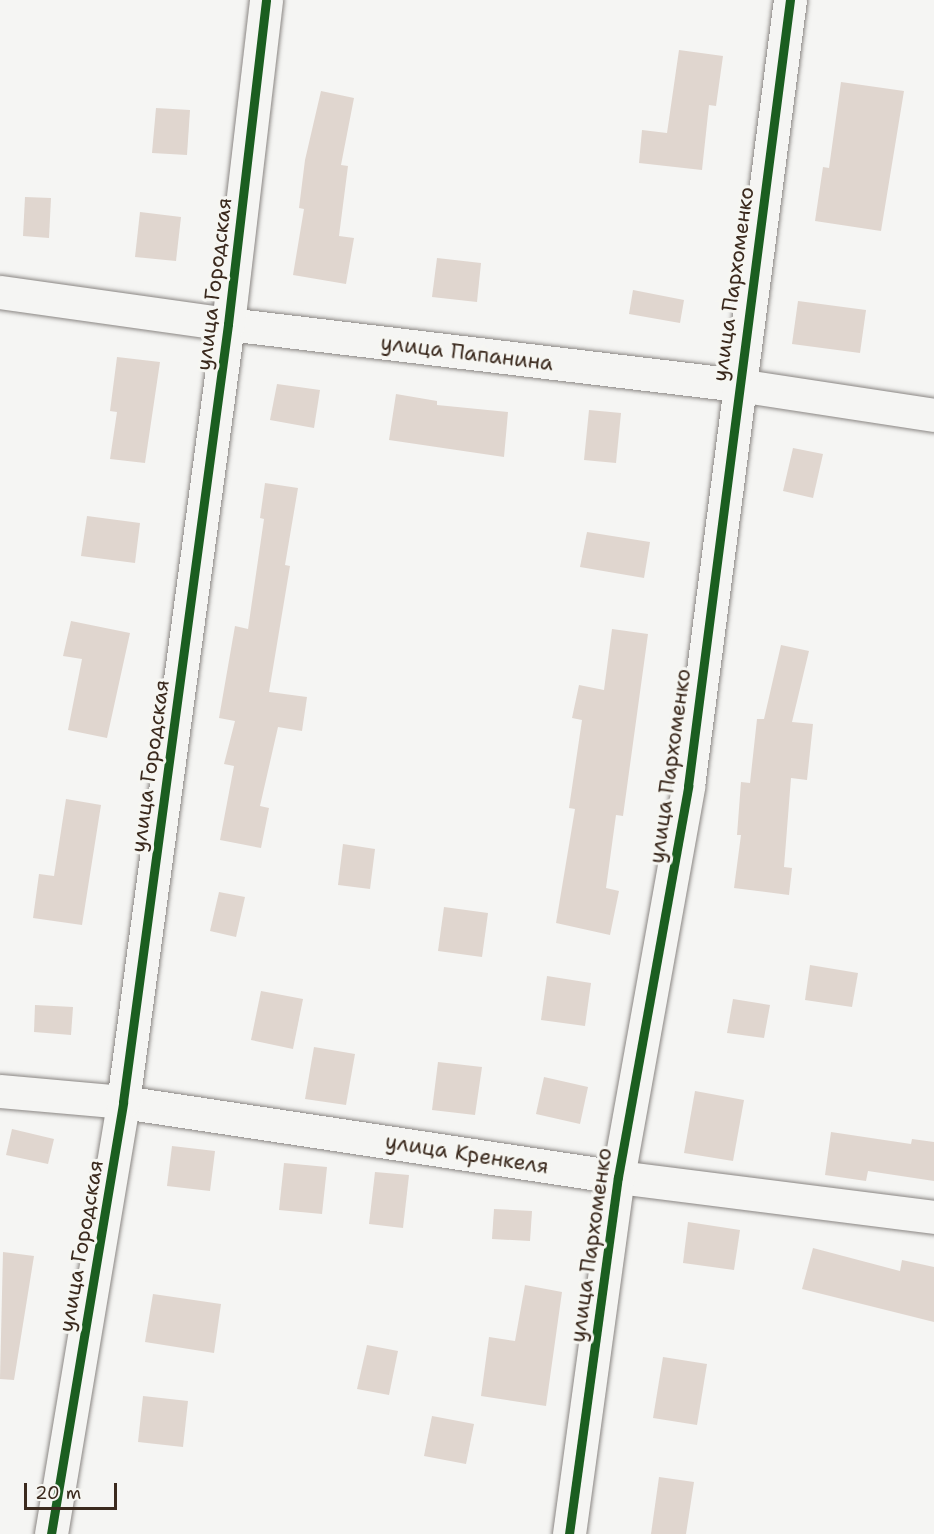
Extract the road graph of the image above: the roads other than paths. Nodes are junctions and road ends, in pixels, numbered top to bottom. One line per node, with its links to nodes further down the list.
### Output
1 (266, 0): 4 (street, улица Городская)
2 (790, 0): 5 (street, улица Пархоменко)
3 (0, 292): 4 (street, улица Папанина)
4 (228, 324): 5 (street, улица Папанина); 8 (street, улица Городская)
5 (738, 385): 6 (street, улица Папанина); 9 (street, улица Пархоменко)
6 (934, 415)
7 (0, 1091): 8 (street, улица Кренкеля)
8 (123, 1102): 9 (street, улица Кренкеля); 11 (street, улица Городская)
9 (618, 1177): 10 (street, улица Кренкеля); 12 (street, улица Пархоменко)
10 (934, 1217)
11 (51, 1534)
12 (569, 1534)

